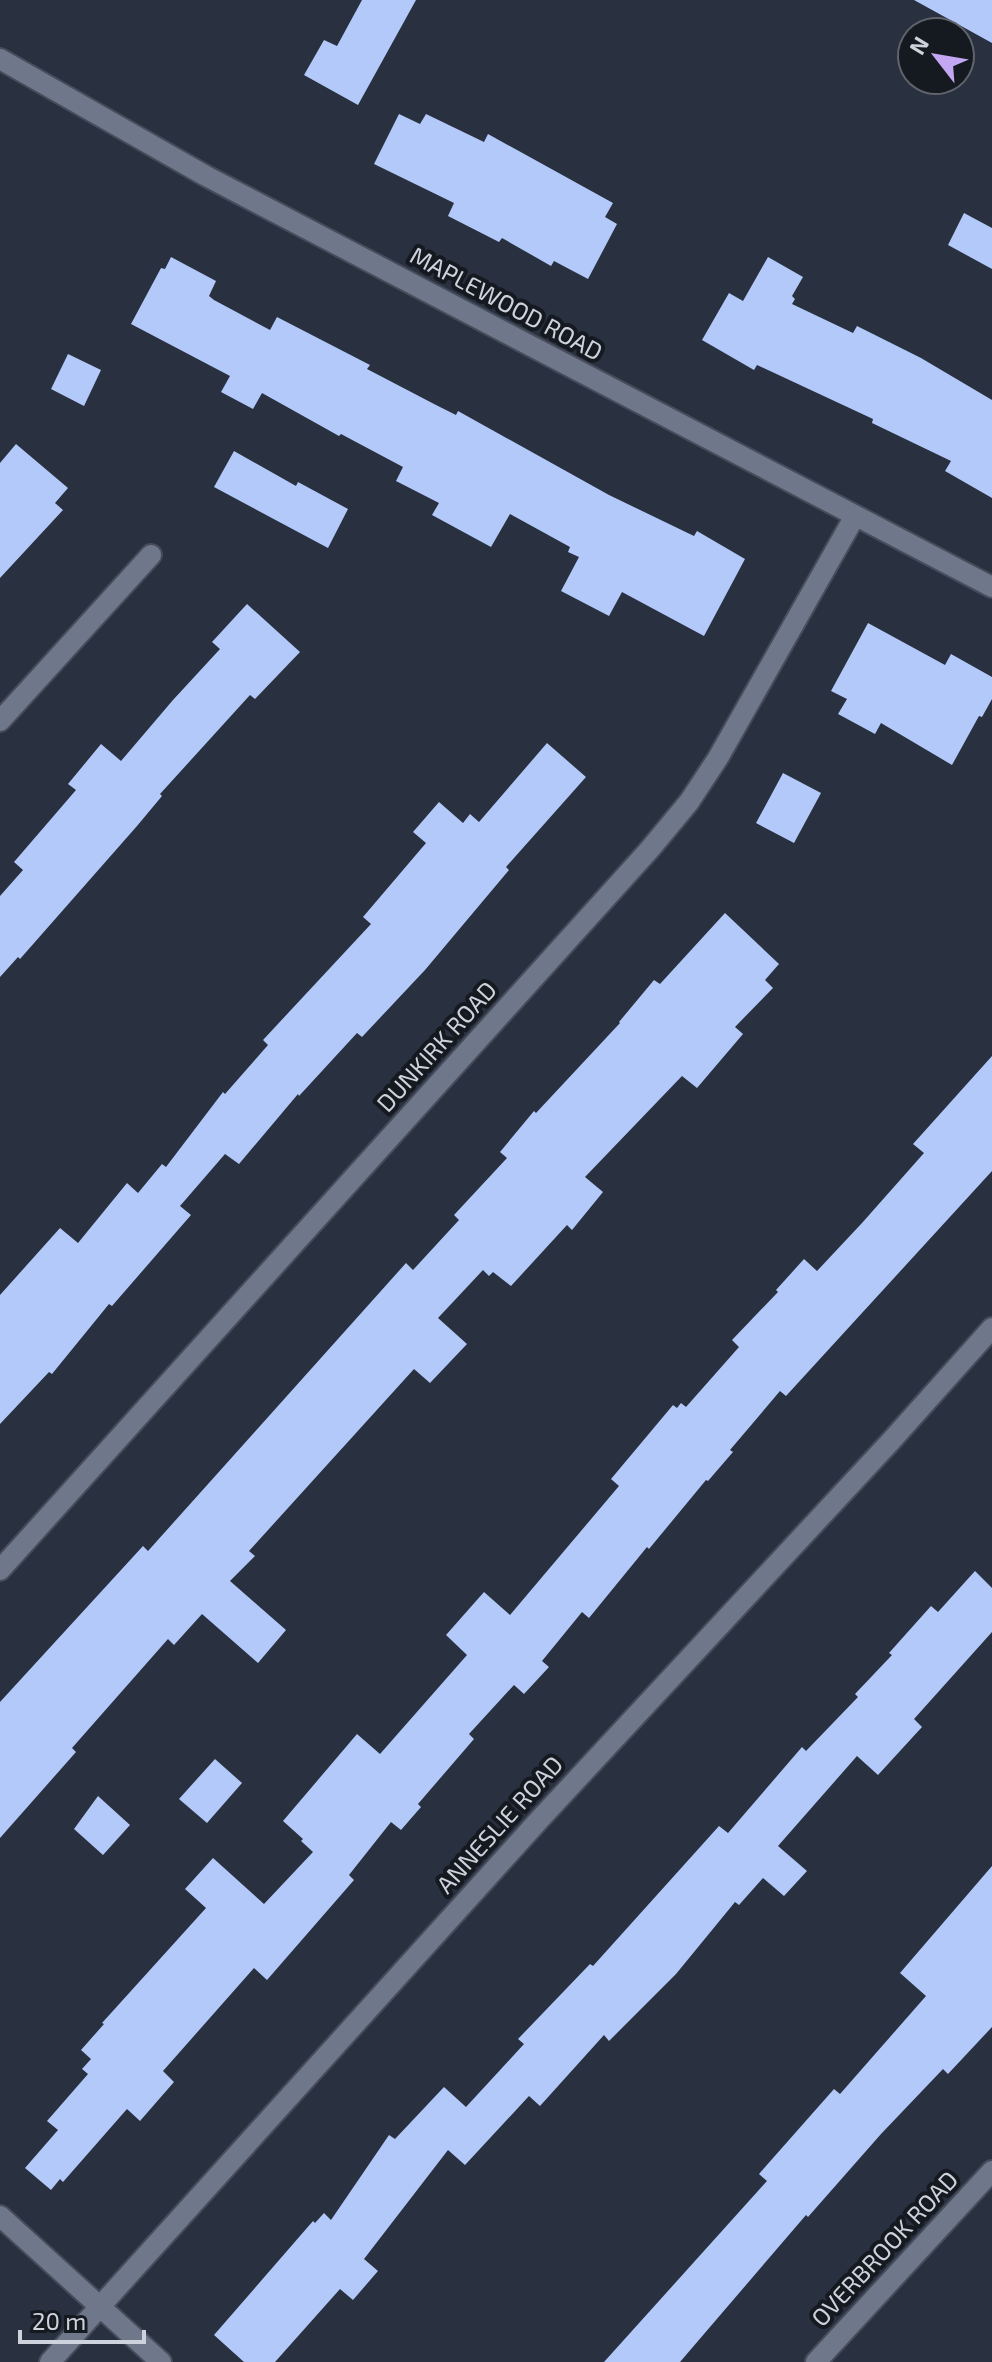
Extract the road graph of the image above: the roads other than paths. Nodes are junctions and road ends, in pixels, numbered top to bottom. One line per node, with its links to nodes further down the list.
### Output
1 (0, 59): 2 (street, MAPLEWOOD ROAD)
2 (855, 516): 4 (street, MAPLEWOOD ROAD); 7 (street, DUNKIRK ROAD)
3 (151, 555): 5 (street)
4 (992, 587)
5 (0, 721)
6 (992, 1328): 10 (street, ANNESLIE ROAD)
7 (0, 1570)
8 (992, 2171): 13 (street, OVERBROOK ROAD)
9 (0, 2216): 10 (street)
10 (100, 2307): 11 (street, ANNESLIE ROAD); 12 (street)
11 (50, 2362)
12 (161, 2362)
13 (816, 2362)

